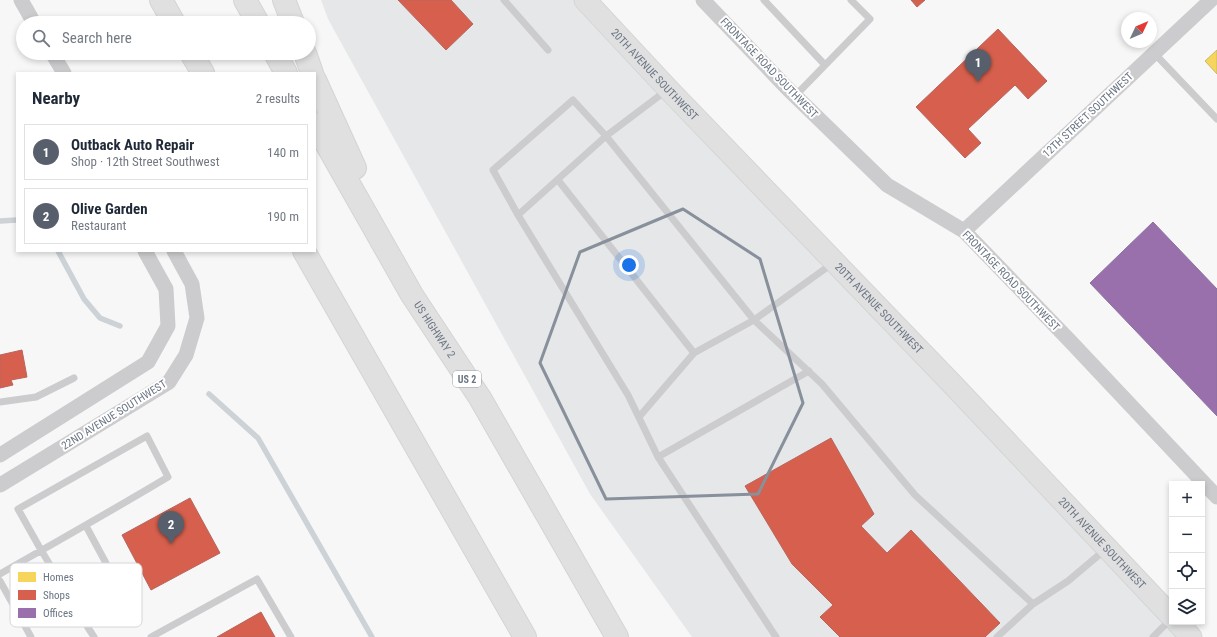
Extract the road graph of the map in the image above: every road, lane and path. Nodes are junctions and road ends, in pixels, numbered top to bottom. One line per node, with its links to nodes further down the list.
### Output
1 (20, 0): 11 (street)
2 (161, 0): 12 (highway)
3 (245, 0): 13 (highway)
4 (284, 0): 14 (highway)
5 (504, 0): 15 (lane)
6 (585, 0): 27 (street, 20TH AVENUE SOUTHWEST)
7 (703, 0): 28 (street, FRONTAGE ROAD SOUTHWEST)
8 (764, 0): 21 (lane)
9 (851, 0): 21 (lane)
10 (1211, 0): 16 (street, 12TH STREET SOUTHWEST)
11 (30, 16)
12 (170, 16)
13 (254, 16)
14 (290, 16)
15 (548, 50)
16 (1154, 53): 29 (lane); 34 (street, 12TH STREET SOUTHWEST)
17 (56, 60): 22 (street)
18 (195, 60): 23 (highway)
19 (279, 60): 24 (highway)
20 (307, 60): 25 (highway)
21 (825, 65): 28 (lane)
22 (63, 72)
23 (201, 72)
24 (285, 72)
25 (312, 72)
26 (316, 82): 39 (highway)
27 (668, 89): 31 (lane); 38 (street, 20TH AVENUE SOUTHWEST)
28 (795, 96): 34 (street, FRONTAGE ROAD SOUTHWEST)
29 (1217, 118)
30 (316, 126): 39 (highway, US HIGHWAY 2 / US 2)
31 (606, 136): 32 (lane); 33 (lane); 40 (lane)
32 (558, 180): 33 (lane); 41 (lane)
33 (518, 215): 45 (lane)
34 (964, 231): 49 (street, FRONTAGE ROAD SOUTHWEST)
35 (146, 252): 46 (street)
36 (175, 252): 48 (street, 22ND AVENUE SOUTHWEST)
37 (305, 252): 70 (highway)
38 (835, 262): 40 (lane); 51 (street, 20TH AVENUE SOUTHWEST)
39 (412, 295): 71 (highway, US HIGHWAY 2 / US 2)
40 (754, 320): 41 (lane); 42 (lane)
41 (694, 353): 45 (lane)
42 (809, 371): 47 (lane); 60 (lane)
43 (74, 378): 44 (lane)
44 (0, 402)
45 (639, 417): 47 (lane)
46 (0, 454)
47 (658, 458): 72 (lane)
48 (0, 485)
49 (1217, 497)
50 (86, 526): 52 (lane); 52 (lane); 55 (lane)
51 (1108, 548): 60 (lane); 61 (street, 20TH AVENUE SOUTHWEST)
52 (41, 550): 53 (lane); 54 (lane)
53 (19, 563)
54 (49, 563)
55 (106, 563)
56 (10, 568): 57 (lane)
57 (0, 574)
58 (0, 581): 59 (lane)
59 (10, 599)
60 (1033, 604): 73 (lane)
61 (1169, 614)
62 (1169, 620): 74 (lane)
63 (1180, 625): 75 (street)
64 (25, 627): 66 (lane)
65 (88, 627): 67 (lane)
66 (31, 637)
67 (94, 637)
68 (151, 637): 69 (lane)
69 (291, 637)
70 (525, 637)
71 (617, 637)
72 (776, 637)
73 (997, 637)
74 (1153, 637)
75 (1191, 637)

